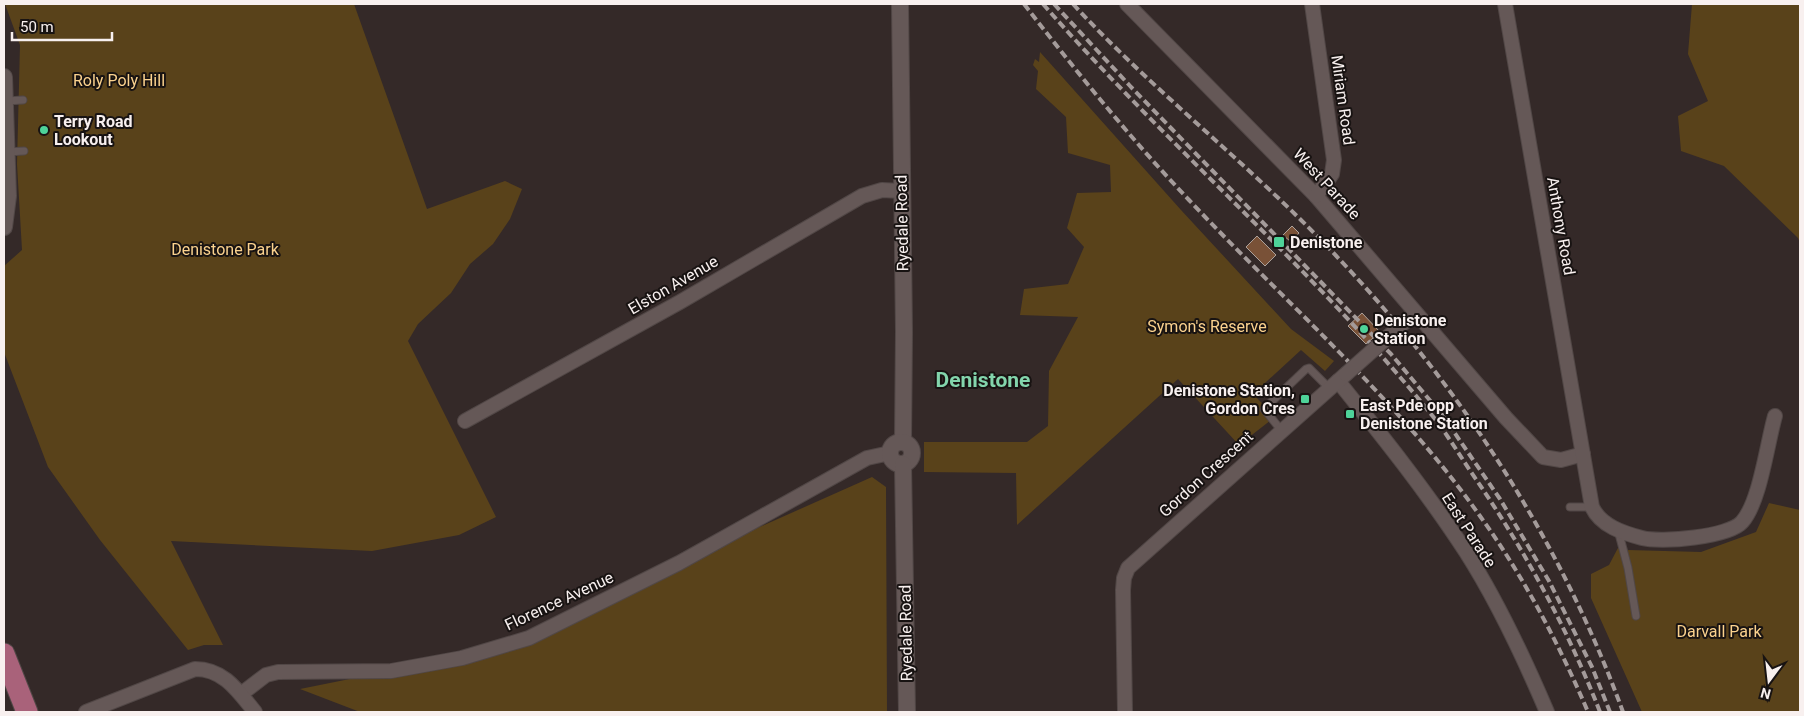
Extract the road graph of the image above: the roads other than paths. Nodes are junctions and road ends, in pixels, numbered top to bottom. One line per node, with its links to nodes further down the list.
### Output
1 (900, 4): 10 (street, Ryedale Road)
2 (1127, 4): 11 (street, West Parade)
3 (1312, 4): 11 (street, Miriam Road)
4 (1506, 4): 20 (street, Anthony Road)
5 (4, 77): 6 (street)
6 (6, 100): 7 (lane); 9 (street)
7 (23, 100)
8 (24, 151): 9 (lane)
9 (7, 152): 12 (street)
10 (902, 191): 16 (street, Elston Avenue); 18 (street, Ryedale Road)
11 (1316, 196): 13 (street, West Parade)
12 (4, 227)
13 (1411, 315): 14 (street, Gordon Crescent, bridge); 20 (street, West Parade)
14 (1338, 381): 17 (street, Gordon Crescent); 17 (lane); 33 (street, East Parade)
15 (1775, 416): 24 (street)
16 (465, 421)
17 (1281, 430): 32 (street, Gordon Crescent)
18 (903, 442): 19 (street); 21 (street)
19 (890, 453): 21 (street); 27 (street, Florence Avenue)
20 (1583, 454): 23 (street, Anthony Road)
21 (903, 464): 31 (street, Ryedale Road)
22 (1570, 507): 23 (lane)
23 (1592, 507): 24 (street)
24 (1618, 530): 25 (lane)
25 (1636, 616)
26 (4, 654): 28 (main road)
27 (241, 694): 29 (street); 30 (street)
28 (27, 712)
29 (86, 712)
30 (255, 712)
31 (907, 712)
32 (1125, 712)
33 (1547, 712)

